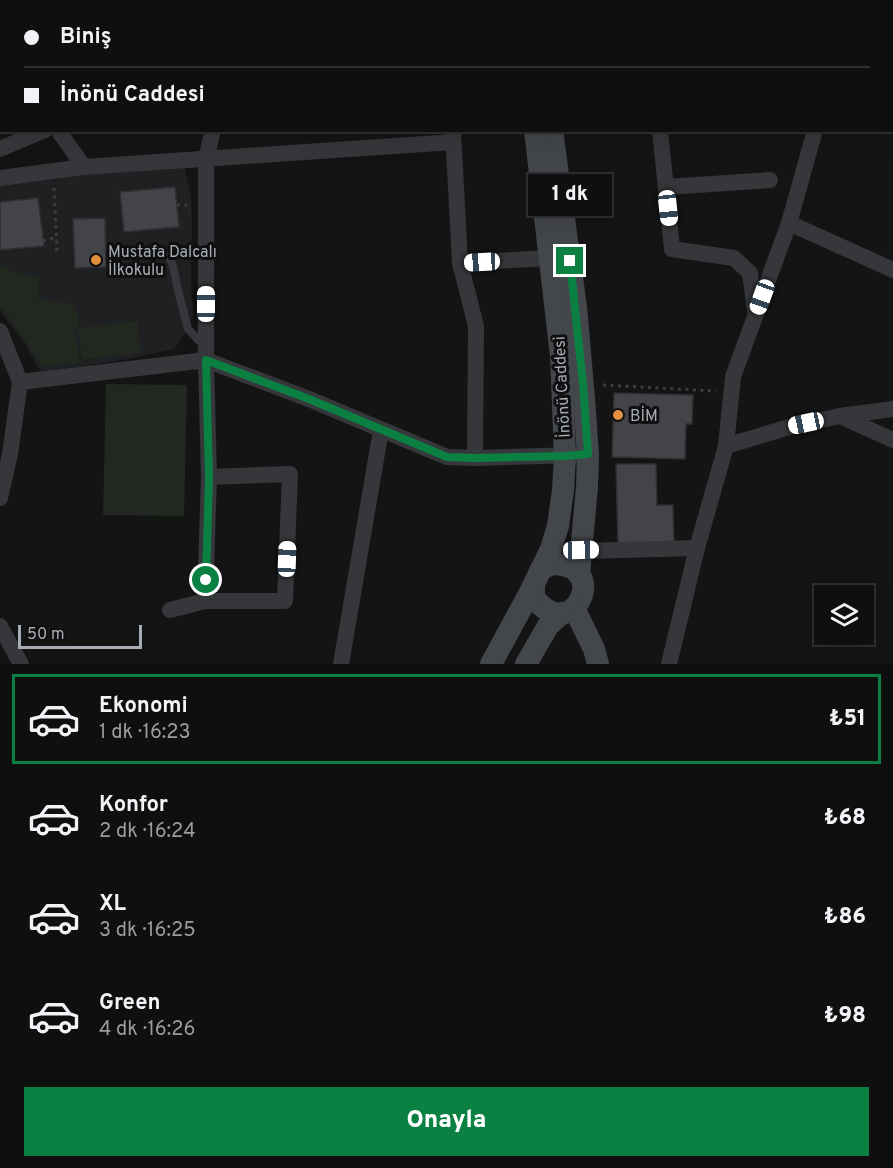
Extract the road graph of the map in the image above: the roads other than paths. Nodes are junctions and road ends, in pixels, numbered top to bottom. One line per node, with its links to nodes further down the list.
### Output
1 (40, 132): 9 (street)
2 (59, 132): 11 (street)
3 (213, 132): 10 (street)
4 (535, 132): 17 (main road, İnönü Caddesi)
5 (552, 132): 29 (main road, İnönü Caddesi)
6 (660, 132): 14 (street)
7 (814, 132): 15 (street)
8 (453, 136): 10 (street); 18 (street)
9 (0, 149)
10 (206, 159): 11 (street); 22 (street)
11 (84, 167): 12 (street)
12 (0, 178)
13 (770, 180): 14 (street)
14 (666, 187): 20 (street)
15 (789, 223): 19 (street); 20 (street)
16 (126, 249): 22 (lane)
17 (550, 258): 18 (street); 30 (main road, İnönü Caddesi)
18 (460, 263): 31 (street)
19 (893, 270)
20 (756, 316): 28 (street)
21 (0, 331): 23 (street)
22 (206, 354): 23 (street); 26 (street); 32 (street)
23 (20, 382): 33 (street)
24 (893, 409): 25 (street)
25 (840, 416): 27 (street); 28 (street)
26 (381, 430): 31 (street); 44 (street)
27 (893, 440)
28 (726, 447): 34 (street)
29 (588, 454): 30 (street); 35 (main road, İnönü Caddesi)
30 (565, 456): 31 (street); 37 (main road, İnönü Caddesi)
31 (475, 458)
32 (209, 477): 38 (street); 38 (street)
33 (0, 498)
34 (697, 548): 35 (street); 47 (street)
35 (581, 550): 36 (main road, İnönü Caddesi)
36 (579, 575): 37 (main road); 40 (main road)
37 (537, 578): 40 (main road); 45 (main road, İnönü Caddesi)
38 (205, 601): 39 (street)
39 (170, 610)
40 (568, 611): 42 (main road); 46 (main road)
41 (0, 626): 43 (street)
42 (597, 662)
43 (21, 664)
44 (341, 664)
45 (491, 664)
46 (526, 664)
47 (669, 664)

